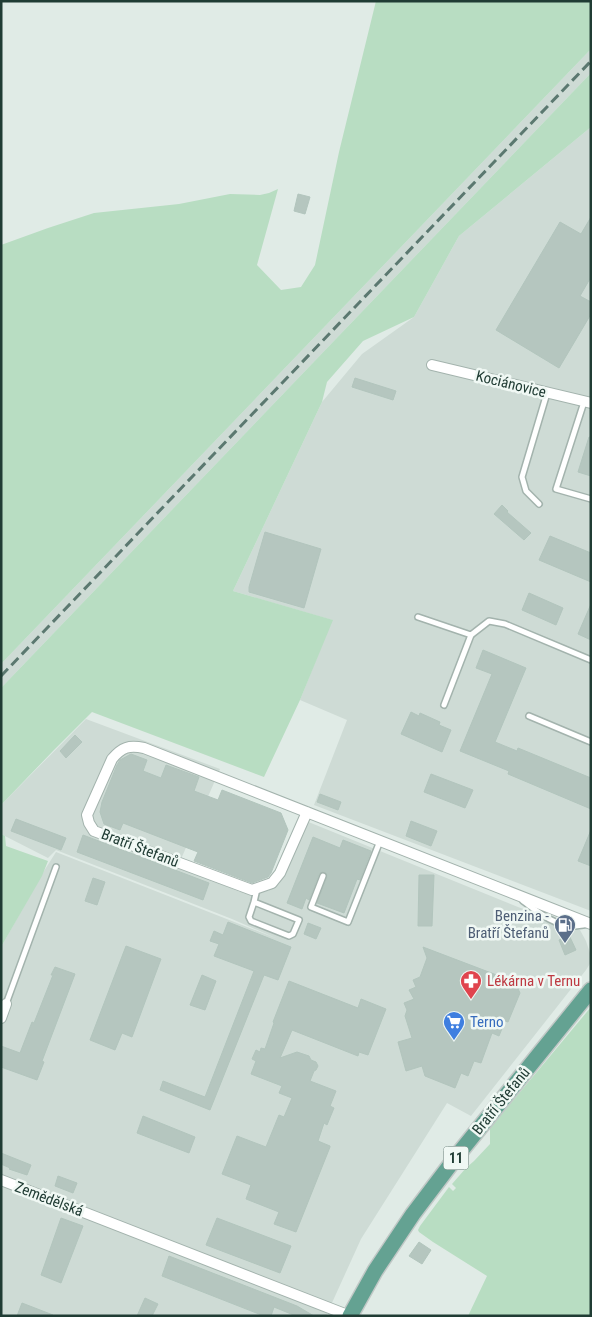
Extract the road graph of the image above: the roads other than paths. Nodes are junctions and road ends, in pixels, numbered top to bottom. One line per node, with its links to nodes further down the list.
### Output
1 (432, 365): 2 (street, Kociánovice)
2 (547, 393): 3 (street, Kociánovice); 5 (lane)
3 (587, 402): 4 (lane)
4 (591, 499)
5 (539, 504)
6 (418, 618): 7 (lane)
7 (471, 635): 8 (lane); 9 (lane)
8 (591, 660)
9 (444, 705)
10 (530, 716): 11 (lane)
11 (591, 742)
12 (307, 812): 13 (street, Bratří Štefanů); 16 (street); 16 (street, Bratří Štefanů)
13 (380, 841): 15 (lane); 18 (street, Bratří Štefanů)
14 (56, 867): 20 (lane)
15 (323, 876)
16 (257, 888): 17 (lane)
17 (254, 902): 17 (lane)
18 (590, 924)
19 (591, 990): 24 (main road, Bratří Štefanů / 11)
20 (6, 1004): 21 (street)
21 (1, 1018)
22 (1, 1180): 23 (street, Zemědělská)
23 (98, 1218): 24 (street, Bratří Štefanů)
24 (350, 1316)

